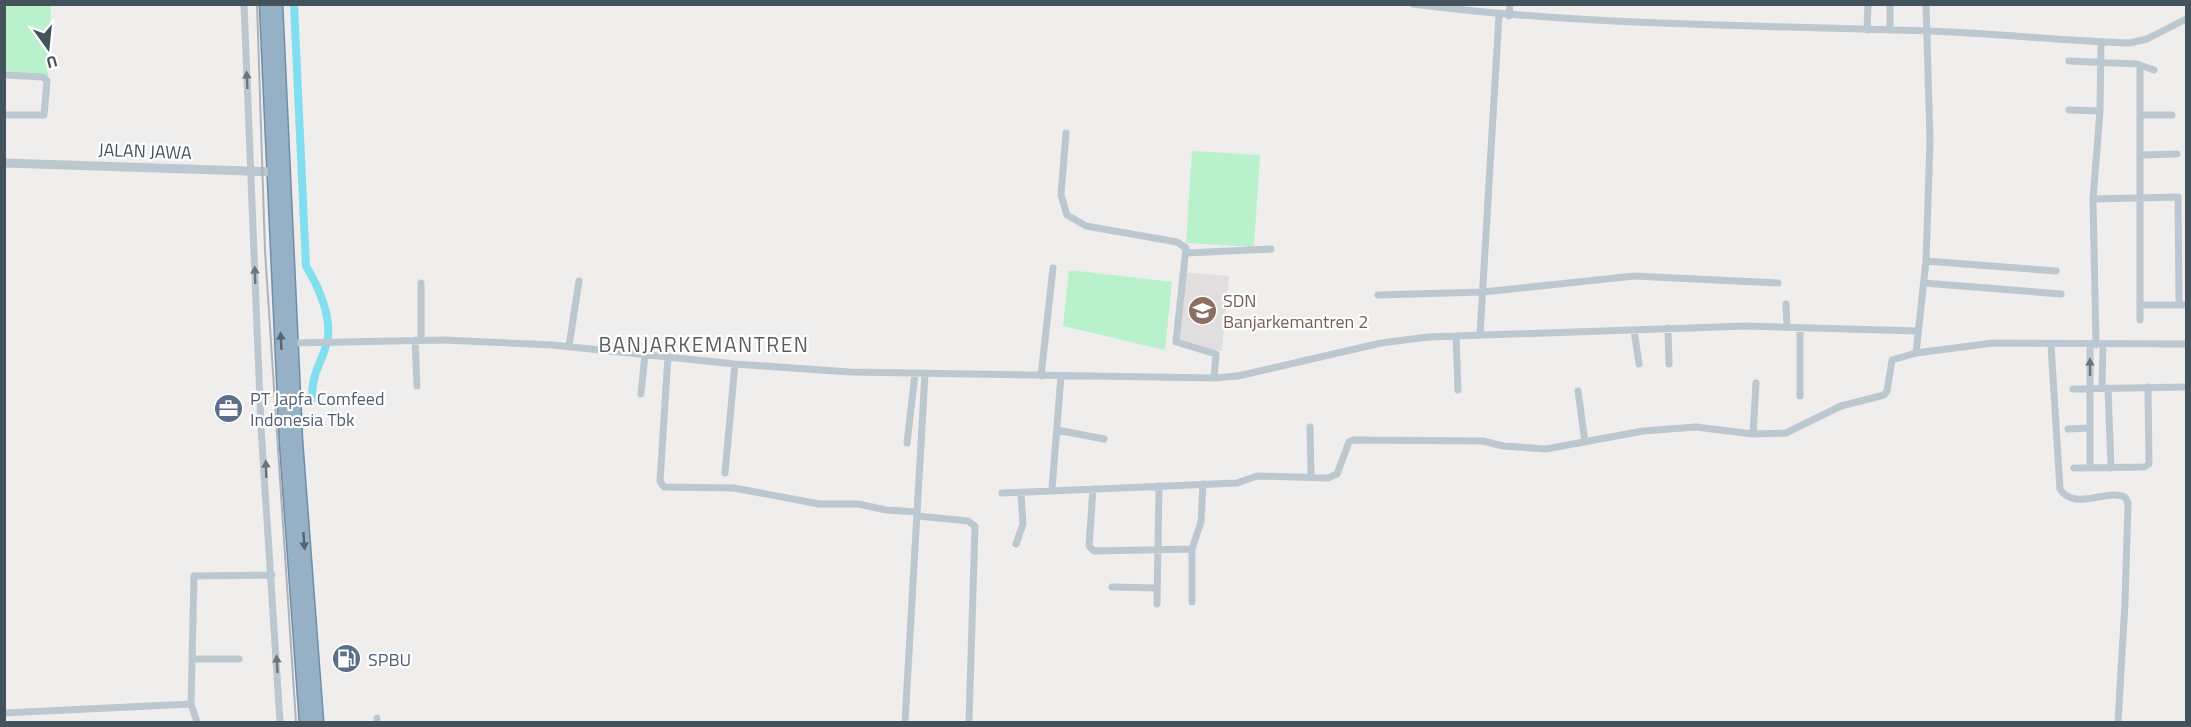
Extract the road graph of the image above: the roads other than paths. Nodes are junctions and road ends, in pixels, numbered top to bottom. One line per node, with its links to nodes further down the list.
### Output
1 (244, 4): 30 (street, one-way to 1)
2 (266, 4): 31 (highway)
3 (276, 4): 31 (highway)
4 (1413, 4): 9 (street)
5 (1510, 4): 10 (street)
6 (1868, 4): 12 (street)
7 (1890, 4): 13 (street)
8 (1926, 4): 14 (street)
9 (1499, 15): 10 (street); 43 (street)
10 (1509, 16): 12 (street)
11 (2187, 19): 15 (street)
12 (1867, 30): 13 (street)
13 (1890, 30): 14 (street)
14 (1927, 31): 15 (street); 36 (street)
15 (2101, 42): 17 (street)
16 (2069, 61): 17 (street)
17 (2102, 64): 18 (street); 22 (street)
18 (2140, 65): 19 (street); 24 (street)
19 (2154, 70)
20 (4, 75): 23 (street)
21 (2069, 110): 22 (street)
22 (2100, 111): 33 (street)
23 (4, 115)
24 (2141, 115): 25 (street); 28 (street)
25 (2172, 115)
26 (1066, 133): 35 (street)
27 (2177, 154): 28 (street)
28 (2142, 155): 32 (street)
29 (4, 163): 30 (street, JALAN JAWA)
30 (251, 172): 31 (street, JALAN JAWA); 108 (street, one-way to 30)
31 (279, 172): 58 (highway); 119 (highway, one-way to 31)
32 (2140, 198): 33 (street); 47 (street); 48 (street)
33 (2093, 199): 61 (street)
34 (1271, 249): 35 (street)
35 (1187, 253): 73 (street)
36 (1926, 261): 38 (street); 42 (street)
37 (1053, 268): 71 (street)
38 (2056, 271)
39 (579, 281): 62 (street)
40 (421, 283): 57 (street)
41 (1778, 283): 43 (street)
42 (1924, 283): 44 (street); 54 (street)
43 (1483, 292): 45 (street); 55 (street)
44 (2061, 294)
45 (1378, 295)
46 (1786, 304): 50 (street)
47 (2141, 305): 48 (street); 49 (street)
48 (2183, 305)
49 (2140, 320)
50 (1786, 327): 51 (street); 52 (street)
51 (1668, 328): 53 (street); 68 (street)
52 (1800, 328): 54 (street); 84 (street)
53 (1634, 330): 55 (street); 67 (street)
54 (1917, 331): 63 (street)
55 (1480, 335): 56 (street)
56 (1456, 336): 73 (street); 81 (street)
57 (418, 340): 58 (street); 62 (street); 75 (street)
58 (292, 343): 120 (highway, one-way to 120)
59 (2051, 344): 61 (street); 63 (street); 123 (street)
60 (2187, 344): 61 (street)
61 (2096, 345): 78 (street); 80 (street, one-way to 61)
62 (569, 346): 64 (street)
63 (1916, 353): 89 (street)
64 (645, 354): 65 (street); 83 (street)
65 (668, 356): 66 (street); 104 (street)
66 (735, 364): 69 (street); 96 (street)
67 (1639, 364)
68 (1669, 364)
69 (915, 374): 70 (street); 92 (street)
70 (925, 374): 71 (street); 104 (street)
71 (1041, 376): 72 (street)
72 (1061, 376): 73 (street); 88 (street)
73 (1214, 378)
74 (1756, 383): 89 (street)
75 (417, 386)
76 (2148, 387): 77 (street); 78 (street); 95 (street)
77 (2187, 387)
78 (2105, 388): 80 (street); 95 (street)
79 (2073, 389): 80 (street)
80 (2090, 389): 86 (street)
81 (1458, 390)
82 (1578, 391): 91 (street)
83 (641, 394)
84 (1800, 396)
85 (1310, 427): 97 (street)
86 (2090, 428): 87 (street); 94 (street)
87 (2068, 429)
88 (1057, 430): 90 (street); 100 (street)
89 (1753, 434): 91 (street)
90 (1104, 439)
91 (1585, 442): 97 (street)
92 (907, 443)
93 (2074, 468): 94 (street)
94 (2091, 468): 95 (street)
95 (2111, 468)
96 (725, 473)
97 (1311, 476): 98 (street)
98 (1203, 484): 99 (street); 106 (street)
99 (1159, 486): 101 (street); 107 (street)
100 (1052, 489): 101 (street); 103 (street)
101 (1093, 489): 107 (street)
102 (1002, 493): 103 (street)
103 (1021, 494): 105 (street)
104 (918, 514): 121 (street); 122 (street)
105 (1016, 544)
106 (1192, 549): 107 (street); 111 (street)
107 (1158, 551): 110 (street)
108 (272, 575): 113 (street); 118 (street, one-way to 108)
109 (1112, 586): 110 (street)
110 (1157, 588): 112 (street)
111 (1192, 602)
112 (1156, 604)
113 (192, 659): 114 (street); 115 (street)
114 (239, 659)
115 (191, 704): 116 (street); 117 (street)
116 (4, 713)
117 (197, 723)
118 (280, 723)
119 (306, 723)
120 (317, 723)
121 (905, 723)
122 (969, 723)
123 (2118, 723)

